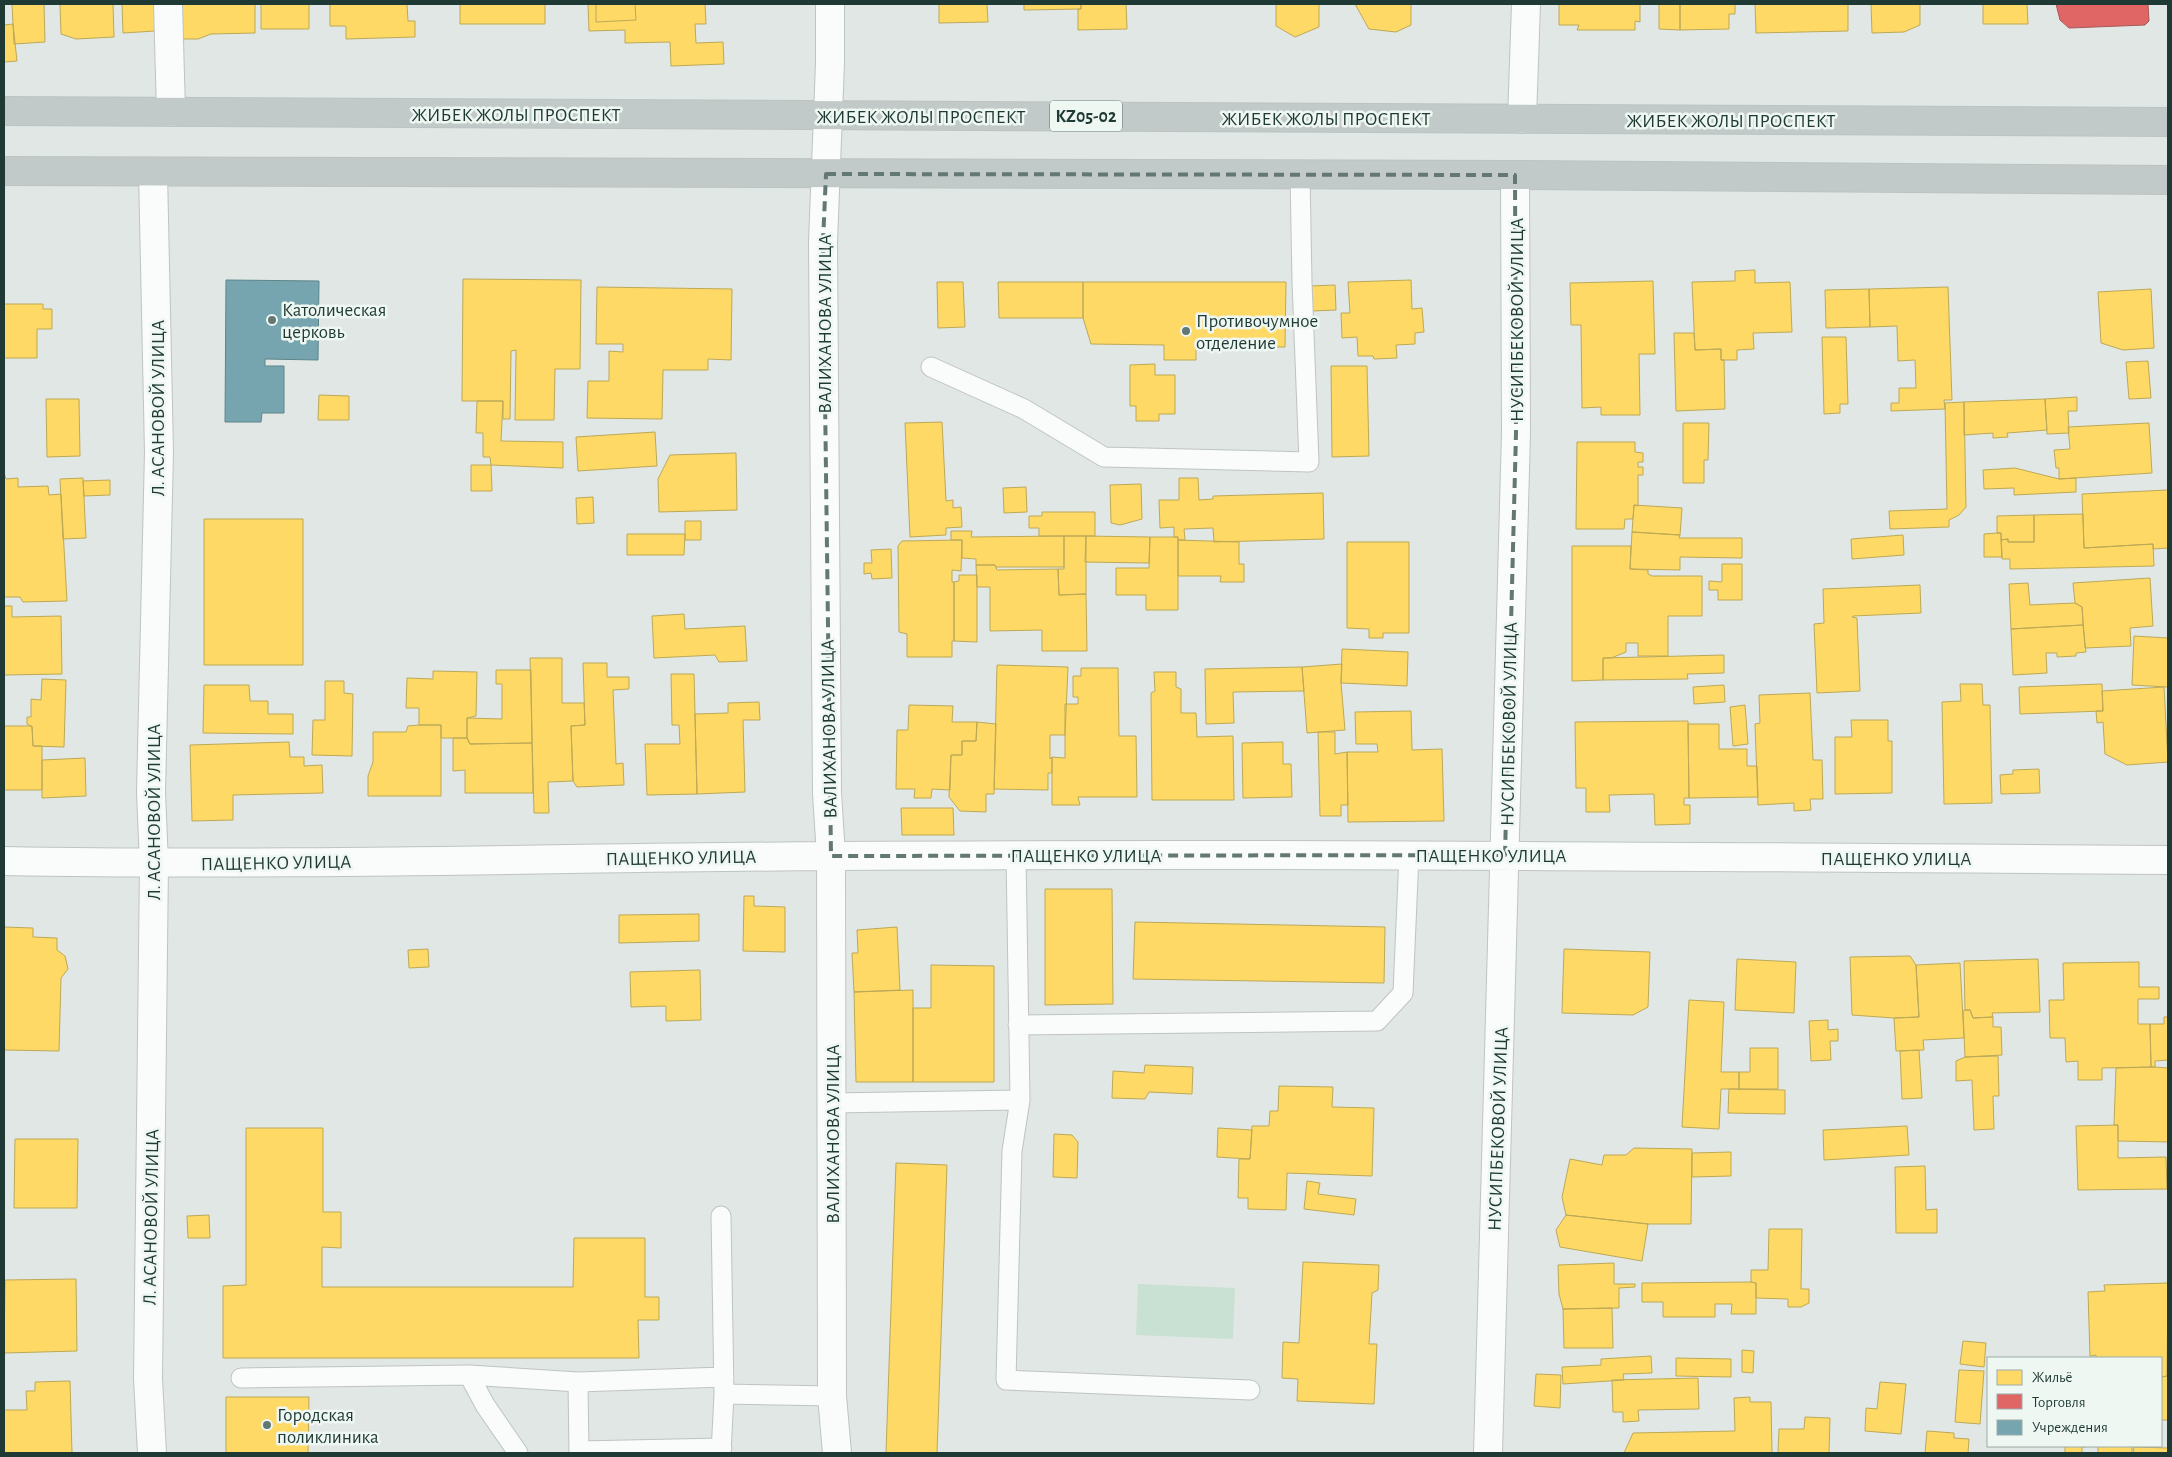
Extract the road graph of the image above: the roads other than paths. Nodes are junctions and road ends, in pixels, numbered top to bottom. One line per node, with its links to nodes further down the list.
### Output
1 (168, 4): 5 (street)
2 (830, 4): 6 (street, ВАЛИХАНОВА УЛИЦА)
3 (1526, 4): 7 (street)
4 (4, 111): 5 (highway, ЖИБЕК ЖОЛЫ ПРОСПЕКТ / KZ05-02)
5 (171, 112): 6 (highway, ЖИБЕК ЖОЛЫ ПРОСПЕКТ / KZ05-02)
6 (828, 115): 7 (highway, ЖИБЕК ЖОЛЫ ПРОСПЕКТ / KZ05-02); 11 (street, ВАЛИХАНОВА УЛИЦА)
7 (1522, 118): 8 (highway, ЖИБЕК ЖОЛЫ ПРОСПЕКТ / KZ05-02)
8 (2168, 122)
9 (4, 171): 10 (highway)
10 (153, 172): 11 (highway); 22 (street, Л. АСАНОВОЙ УЛИЦА)
11 (826, 174): 12 (highway); 18 (street, ВАЛИХАНОВА УЛИЦА)
12 (1300, 175): 13 (highway); 15 (lane)
13 (1515, 175): 14 (highway); 17 (street, НУСИПБЕКОВОЙ УЛИЦА)
14 (2168, 180)
15 (931, 367)
16 (1409, 855): 17 (street, ПАЩЕНКО УЛИЦА); 19 (street, ПАЩЕНКО УЛИЦА); 23 (lane)
17 (1506, 855): 20 (street, ПАЩЕНКО УЛИЦА); 38 (street, НУСИПБЕКОВОЙ УЛИЦА)
18 (831, 856): 19 (street, ПАЩЕНКО УЛИЦА); 22 (street, ПАЩЕНКО УЛИЦА); 25 (street, ВАЛИХАНОВА УЛИЦА)
19 (1016, 856): 23 (lane)
20 (2168, 860)
21 (4, 861): 22 (street, ПАЩЕНКО УЛИЦА)
22 (154, 864): 35 (street, Л. АСАНОВОЙ УЛИЦА)
23 (1018, 1025): 24 (lane)
24 (1020, 1100): 25 (lane); 31 (lane)
25 (832, 1103): 32 (street, ВАЛИХАНОВА УЛИЦА)
26 (721, 1216): 30 (lane)
27 (470, 1375): 28 (lane); 29 (lane); 36 (lane)
28 (241, 1378)
29 (578, 1382): 30 (lane); 34 (lane)
30 (724, 1386): 32 (lane); 33 (lane)
31 (1250, 1390)
32 (832, 1396): 37 (street, ВАЛИХАНОВА УЛИЦА)
33 (722, 1451): 34 (lane)
34 (579, 1452)
35 (152, 1453)
36 (518, 1453)
37 (837, 1453)
38 (1488, 1453)

